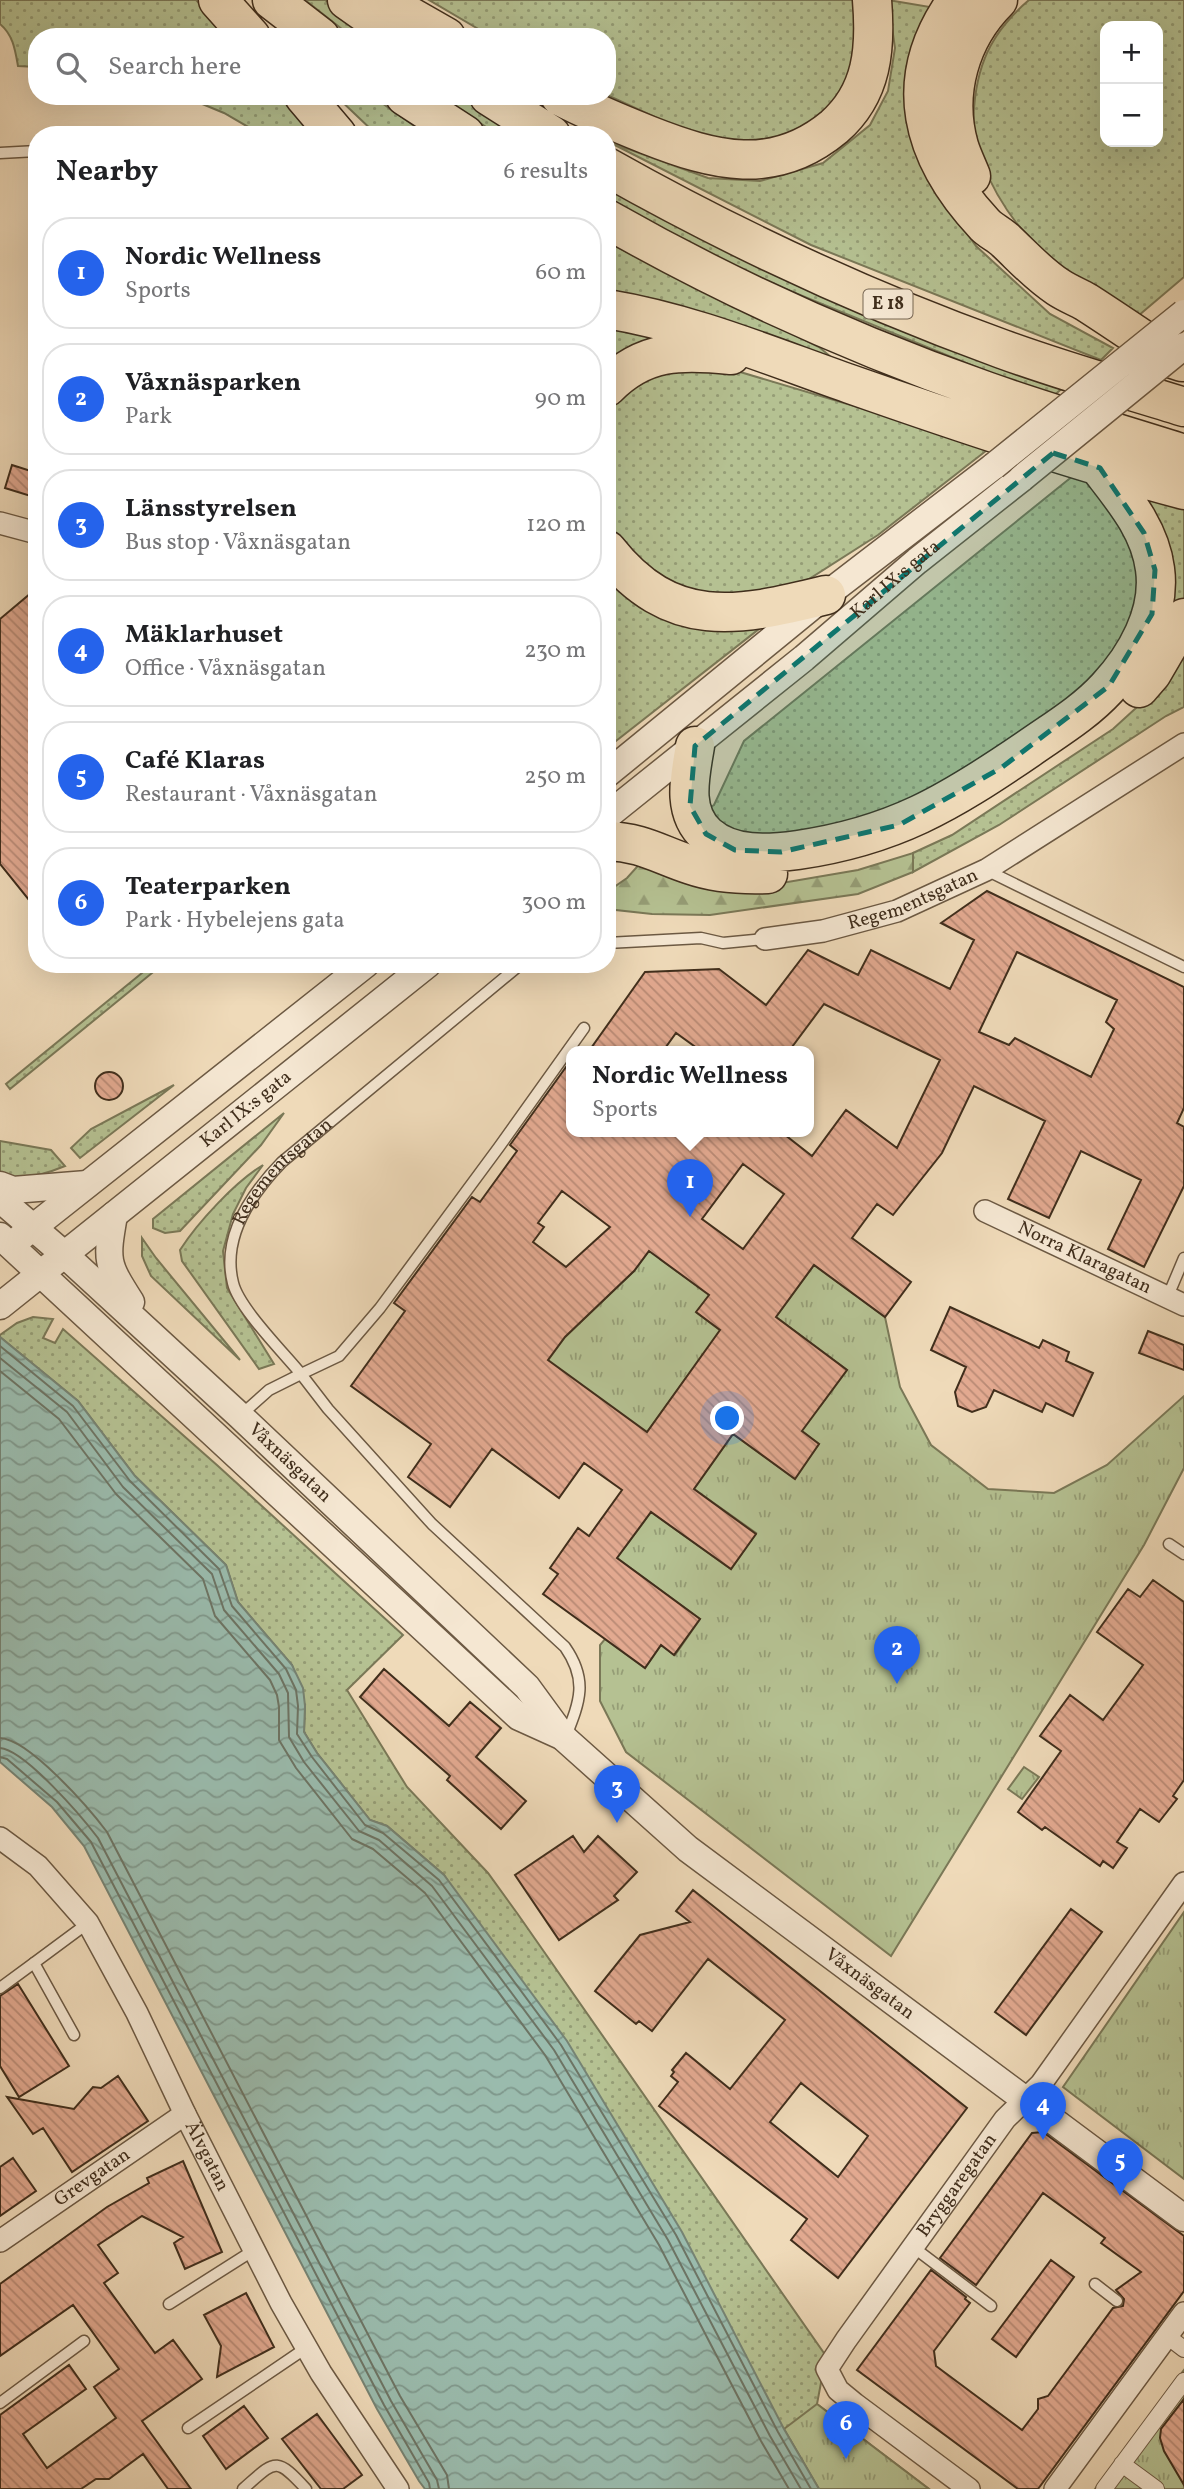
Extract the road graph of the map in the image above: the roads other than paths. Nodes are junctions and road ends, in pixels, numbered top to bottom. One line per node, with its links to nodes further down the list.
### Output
1 (218, 0): 8 (highway)
2 (272, 0): 9 (highway)
3 (347, 0): 10 (highway)
4 (381, 0): 11 (highway)
5 (872, 0): 15 (highway)
6 (957, 0): 23 (highway)
7 (998, 0): 23 (highway)
8 (243, 28)
9 (308, 28)
10 (387, 28)
11 (430, 28)
12 (312, 105): 16 (highway)
13 (419, 105): 17 (highway)
14 (503, 105): 18 (highway)
15 (578, 105)
16 (329, 126)
17 (450, 126)
18 (537, 126)
19 (28, 151): 20 (lane)
20 (0, 153)
21 (616, 172): 30 (highway, E 18)
22 (616, 224): 31 (highway, E 18)
23 (1005, 240): 28 (highway)
24 (616, 311): 27 (highway)
25 (1184, 313): 37 (street, Karl IX:s gata, bridge)
26 (1184, 346): 40 (street, Karl IX:s gata, bridge)
27 (785, 361): 29 (highway); 32 (highway)
28 (1184, 363)
29 (616, 377)
30 (1184, 407)
31 (1184, 453)
32 (1100, 468): 33 (highway); 40 (highway)
33 (1184, 490)
34 (0, 523): 35 (street)
35 (28, 531)
36 (616, 560): 37 (highway)
37 (826, 595): 41 (street, Karl IX:s gata)
38 (1184, 618): 43 (highway)
39 (1184, 744): 44 (street, Regementsgatan)
40 (695, 746): 42 (street, Karl IX:s gata)
41 (616, 767)
42 (616, 809)
43 (616, 842)
44 (986, 870): 45 (street, Regementsgatan); 47 (lane)
45 (765, 939): 46 (lane, Regementsgatan)
46 (616, 943)
47 (1184, 967)
48 (355, 973): 54 (street, Karl IX:s gata)
49 (417, 973): 58 (street, Karl IX:s gata)
50 (510, 973): 67 (lane, Regementsgatan)
51 (584, 1028): 52 (lane)
52 (571, 1046)
53 (566, 1053): 67 (lane)
54 (87, 1184): 55 (street); 59 (street, Karl IX:s gata)
55 (0, 1185)
56 (0, 1199): 59 (street, Våxnäsgatan)
57 (985, 1211): 64 (street, Norra Klaragatan)
58 (114, 1215): 61 (street, Karl IX:s gata); 66 (street)
59 (34, 1227): 60 (street, Karl IX:s gata); 61 (street, Våxnäsgatan)
60 (4, 1245): 63 (street, Våxnäsgatan)
61 (65, 1255): 63 (street, Karl IX:s gata); 66 (street, Våxnäsgatan)
62 (1184, 1258): 64 (lane)
63 (41, 1274): 65 (street, Karl IX:s gata); 71 (street, Våxnäsgatan)
64 (1176, 1301)
65 (0, 1306)
66 (150, 1332): 68 (street, Våxnäsgatan)
67 (301, 1374): 68 (lane); 71 (lane, Regementsgatan)
68 (240, 1416): 71 (street, Våxnäsgatan)
69 (1169, 1544): 70 (lane)
70 (1184, 1554)
71 (565, 1739): 78 (street, Våxnäsgatan)
72 (0, 1838): 74 (street, Älvgatan)
73 (1184, 1884): 78 (street, Bryggaregatan)
74 (88, 1923): 75 (lane); 79 (street, Älvgatan)
75 (34, 1963): 76 (lane); 77 (lane)
76 (0, 1988)
77 (74, 2035)
78 (1026, 2101): 80 (street, Våxnäsgatan); 82 (street, Bryggaregatan)
79 (185, 2114): 81 (street, Grevgatan); 83 (street, Älvgatan)
80 (1184, 2218)
81 (0, 2241)
82 (913, 2247): 87 (lane); 99 (street, Bryggaregatan)
83 (254, 2249): 86 (lane); 91 (street, Älvgatan)
84 (1094, 2284): 85 (lane)
85 (1117, 2301)
86 (169, 2304)
87 (990, 2306)
88 (1184, 2313): 89 (street)
89 (1168, 2338): 100 (street)
90 (84, 2341): 93 (lane)
91 (306, 2348): 94 (lane); 98 (street, Älvgatan)
92 (1184, 2381): 95 (street)
93 (0, 2403)
94 (188, 2428)
95 (1122, 2464): 101 (street); 102 (street)
96 (243, 2489): 97 (lane)
97 (306, 2489)
98 (398, 2489)
99 (969, 2489)
100 (1055, 2489)
101 (1104, 2489)
102 (1156, 2489)

